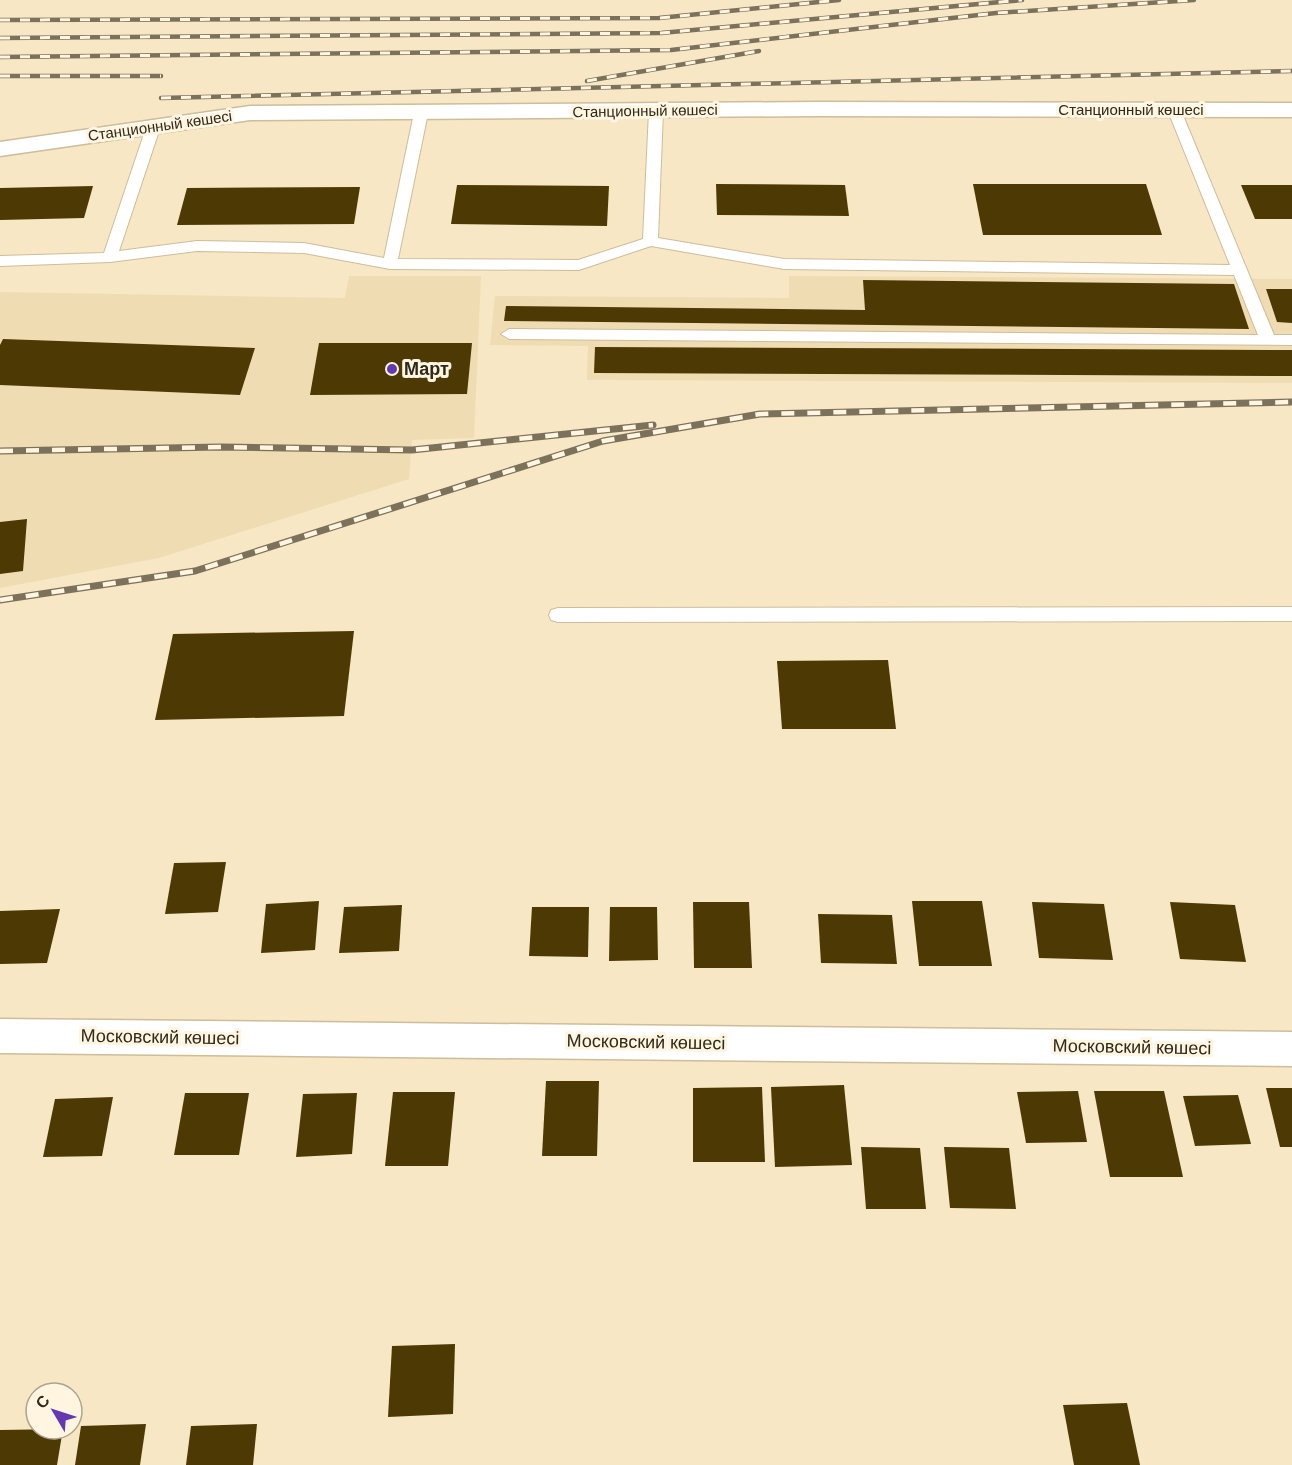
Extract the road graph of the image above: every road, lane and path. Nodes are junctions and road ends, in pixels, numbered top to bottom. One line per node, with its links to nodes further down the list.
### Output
1 (1292, 110): 3 (street, Станционный көшесі)
2 (656, 111): 3 (street, Станционный көшесі); 4 (street, Станционный көшесі); 7 (lane)
3 (1175, 111): 11 (lane)
4 (421, 114): 5 (street, Станционный көшесі); 10 (lane)
5 (154, 125): 6 (street, Станционный көшесі); 8 (lane)
6 (0, 150)
7 (650, 242): 10 (lane); 11 (lane)
8 (110, 257): 9 (lane); 10 (lane)
9 (0, 261)
10 (390, 264)
11 (1239, 270): 13 (lane)
12 (509, 334): 13 (lane)
13 (1268, 339): 14 (lane)
14 (1292, 340)
15 (1292, 614): 16 (lane)
16 (558, 615)
17 (0, 1036): 18 (street, Московский көшесі)
18 (1292, 1049)

